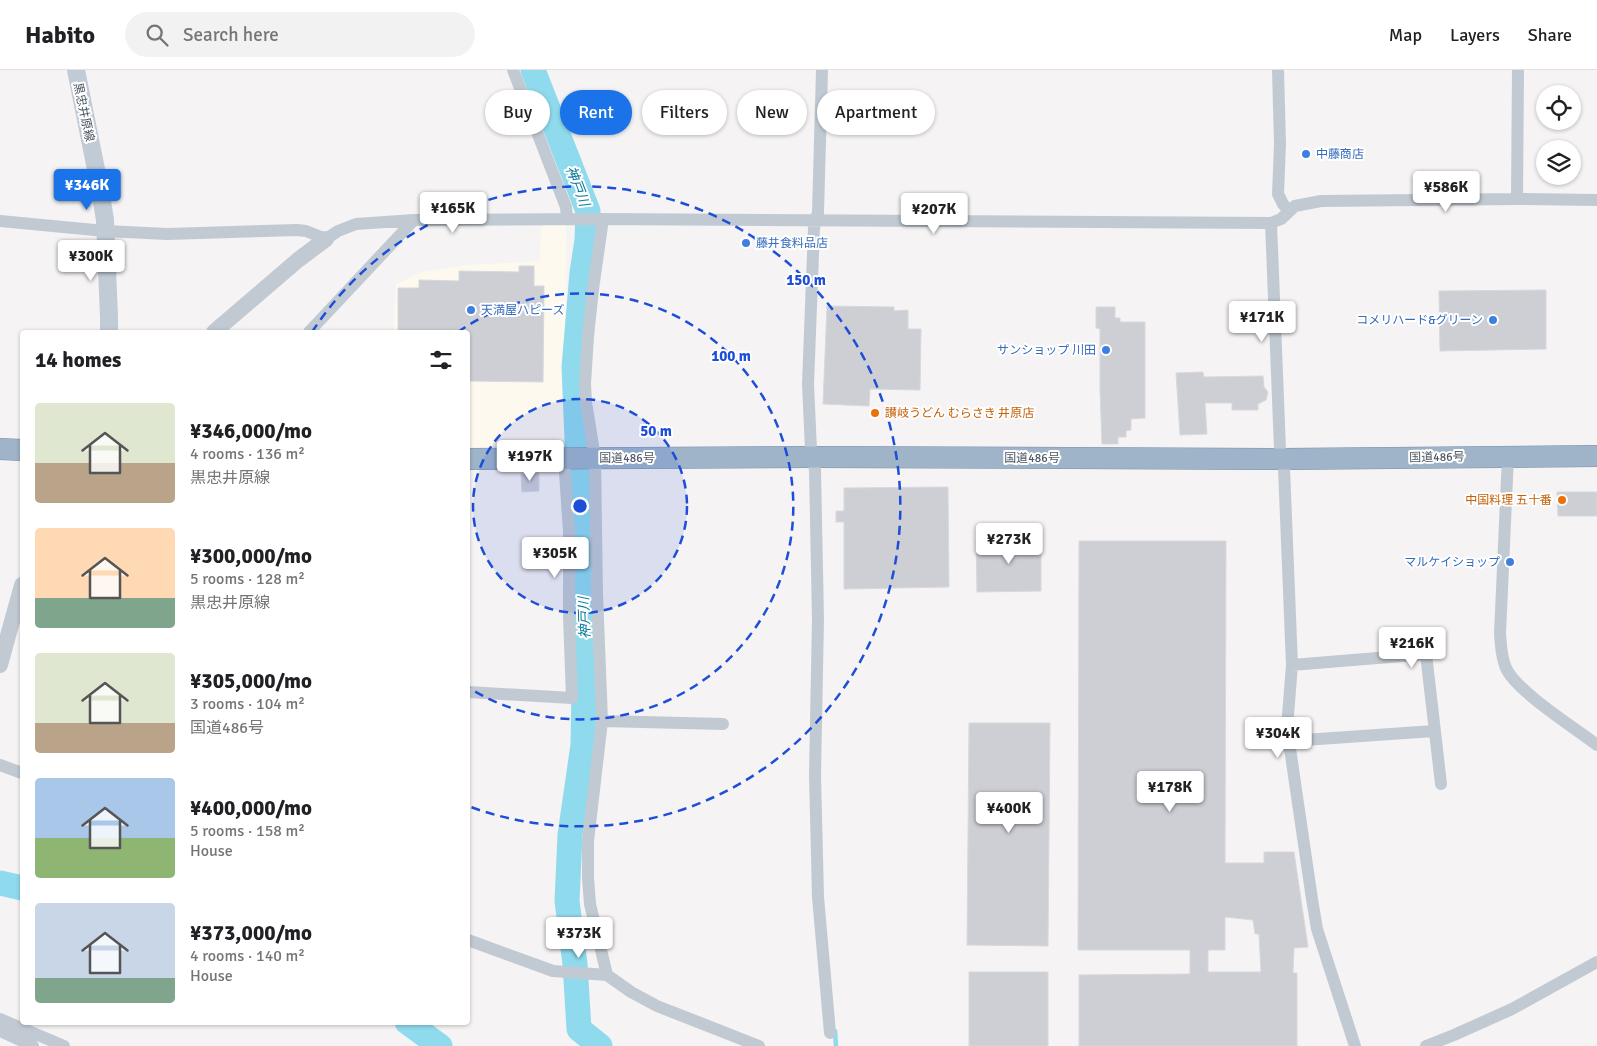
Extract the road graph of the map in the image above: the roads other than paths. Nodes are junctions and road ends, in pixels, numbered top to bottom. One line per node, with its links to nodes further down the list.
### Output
1 (76, 70): 15 (main road, 黒忠井原線)
2 (513, 70): 9 (street)
3 (822, 70): 12 (street)
4 (1278, 70): 8 (street)
5 (1518, 70): 6 (street)
6 (1517, 199): 7 (street); 8 (street)
7 (1597, 200)
8 (1289, 211): 14 (street)
9 (572, 219): 10 (street); 11 (street)
10 (600, 219): 12 (street); 25 (street)
11 (414, 220): 16 (street); 19 (street)
12 (816, 220): 14 (street); 24 (street)
13 (0, 221): 15 (street)
14 (1271, 223): 26 (street)
15 (105, 231): 16 (street); 17 (main road, 黒忠井原線)
16 (326, 239): 18 (street)
17 (109, 330)
18 (216, 330)
19 (311, 330)
20 (0, 449): 21 (highway)
21 (20, 450)
22 (1508, 456): 23 (highway, 国道486号); 26 (highway, 国道486号); 38 (street)
23 (1597, 456)
24 (812, 457): 25 (highway, 国道486号); 26 (highway, 国道486号); 47 (street)
25 (579, 458): 27 (highway, 国道486号); 33 (street); 34 (street)
26 (1283, 458): 32 (street)
27 (470, 459)
28 (0, 462): 29 (highway)
29 (20, 463)
30 (20, 592): 31 (street)
31 (0, 665)
32 (1292, 665): 36 (street); 37 (street)
33 (470, 692)
34 (602, 721): 35 (street); 44 (street)
35 (723, 724)
36 (1434, 731): 37 (street); 41 (street)
37 (1290, 742): 51 (street)
38 (1597, 745)
39 (0, 765): 40 (street)
40 (20, 772)
41 (1441, 784)
42 (470, 941): 44 (street)
43 (1597, 962): 52 (street)
44 (602, 975): 50 (street)
45 (0, 1019): 49 (street)
46 (0, 1032): 48 (street)
47 (830, 1033)
48 (33, 1046)
49 (64, 1046)
50 (759, 1046)
51 (1355, 1046)
52 (1426, 1046)

